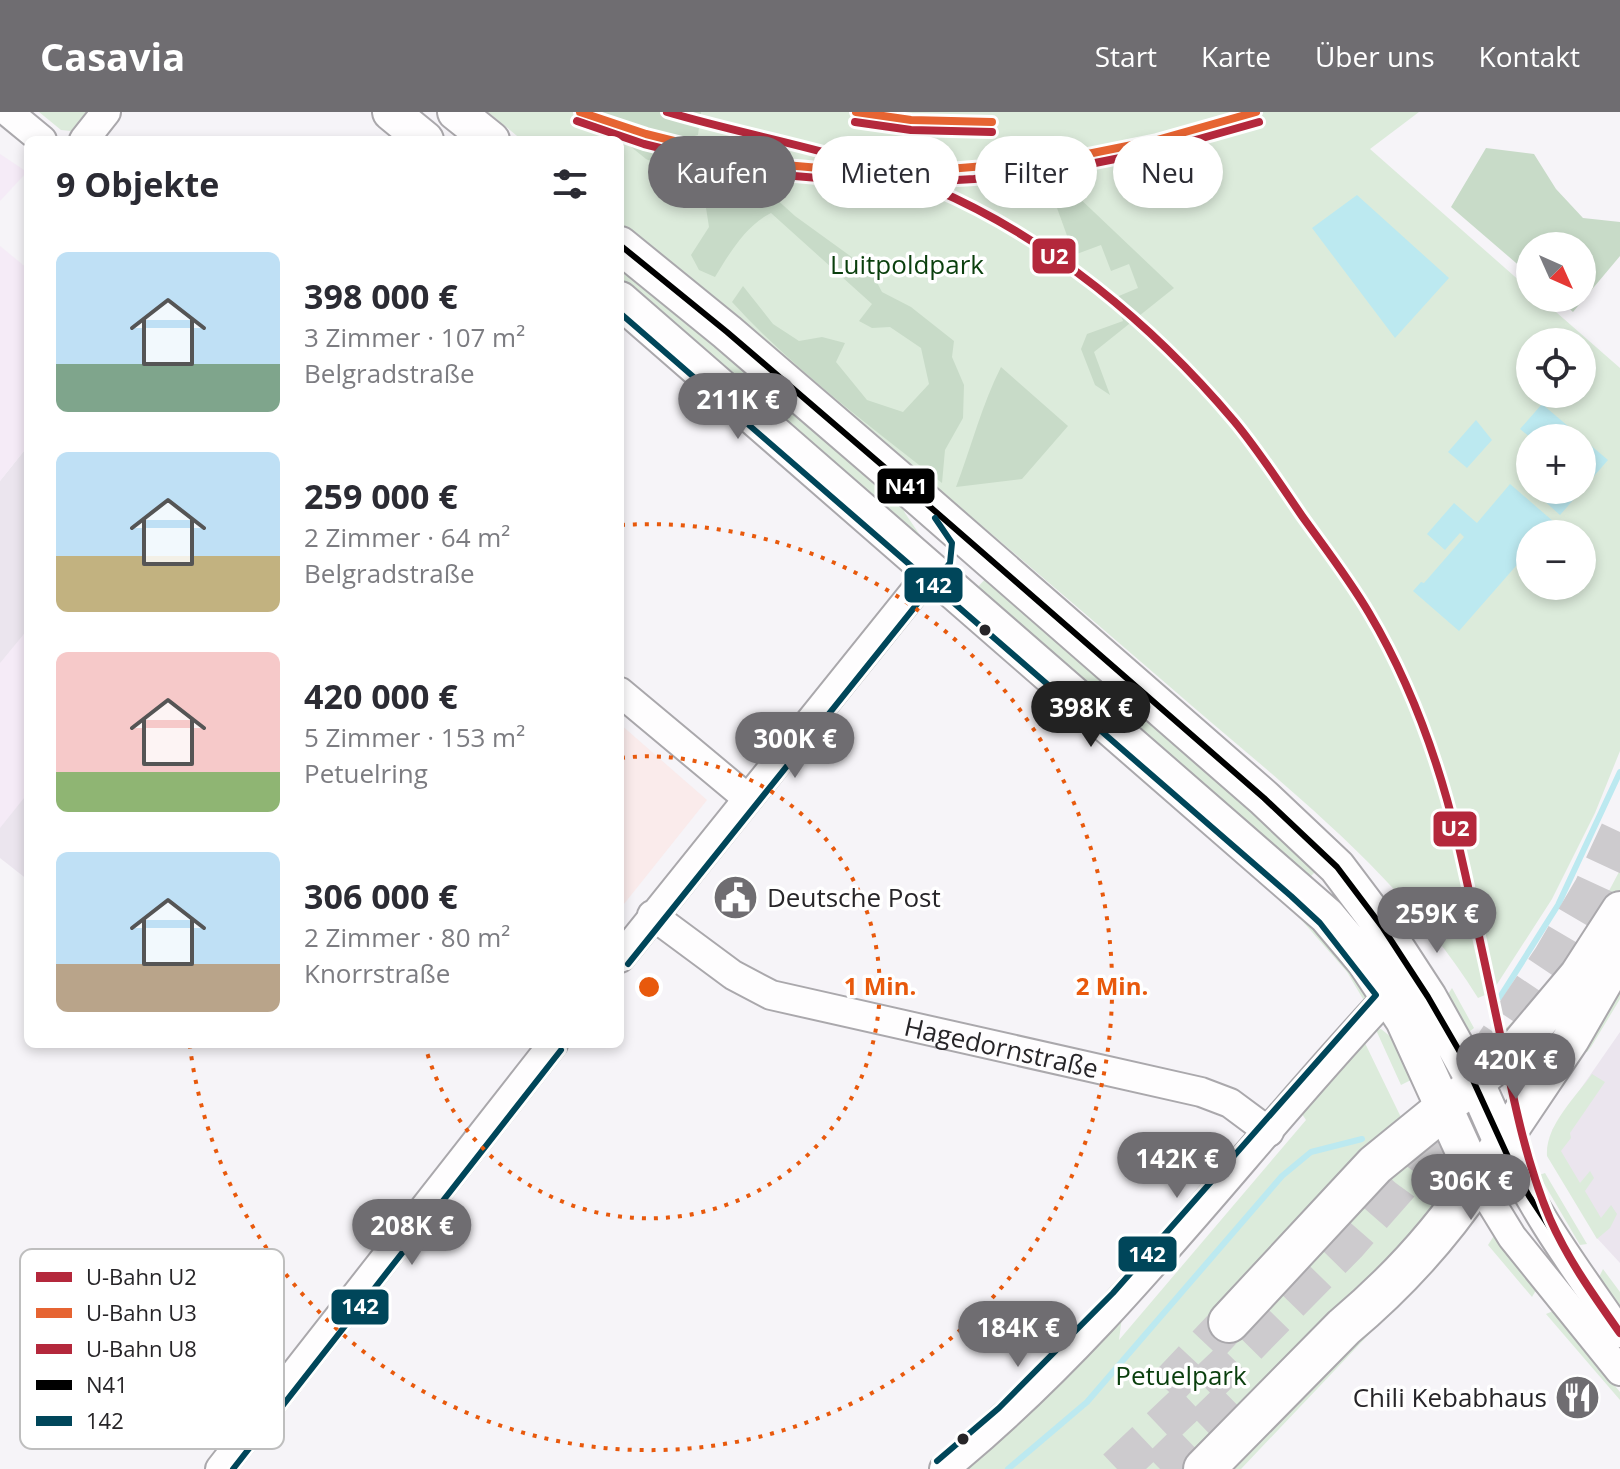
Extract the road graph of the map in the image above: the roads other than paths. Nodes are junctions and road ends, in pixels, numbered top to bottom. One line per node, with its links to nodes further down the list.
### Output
1 (8, 112): 5 (street)
2 (106, 112): 6 (street)
3 (391, 112): 7 (main road)
4 (456, 112): 8 (main road)
5 (37, 136)
6 (87, 136)
7 (420, 136)
8 (486, 136)
9 (624, 248): 14 (main road)
10 (624, 303): 11 (main road)
11 (931, 571): 13 (street); 15 (main road)
12 (624, 695): 13 (street)
13 (747, 798): 18 (street)
14 (1321, 853): 15 (main road); 16 (main road)
15 (1298, 889): 19 (main road)
16 (1356, 893): 19 (main road); 24 (main road)
17 (1620, 910): 24 (main road)
18 (652, 915): 20 (street); 26 (street, Hagedornstraße)
19 (1327, 916): 22 (main road)
20 (624, 953)
21 (1620, 954): 27 (main road)
22 (1389, 995): 25 (main road); 26 (street)
23 (550, 1048): 32 (street)
24 (1476, 1083): 25 (main road); 27 (main road)
25 (1445, 1108): 28 (main road); 29 (highway)
26 (1269, 1132): 35 (street)
27 (1502, 1142): 28 (main road); 30 (street)
28 (1477, 1180): 31 (street); 36 (highway)
29 (1229, 1322)
30 (1620, 1333)
31 (1620, 1371)
32 (284, 1387)
33 (236, 1449): 34 (street)
34 (220, 1469)
35 (944, 1469)
36 (1204, 1469)

